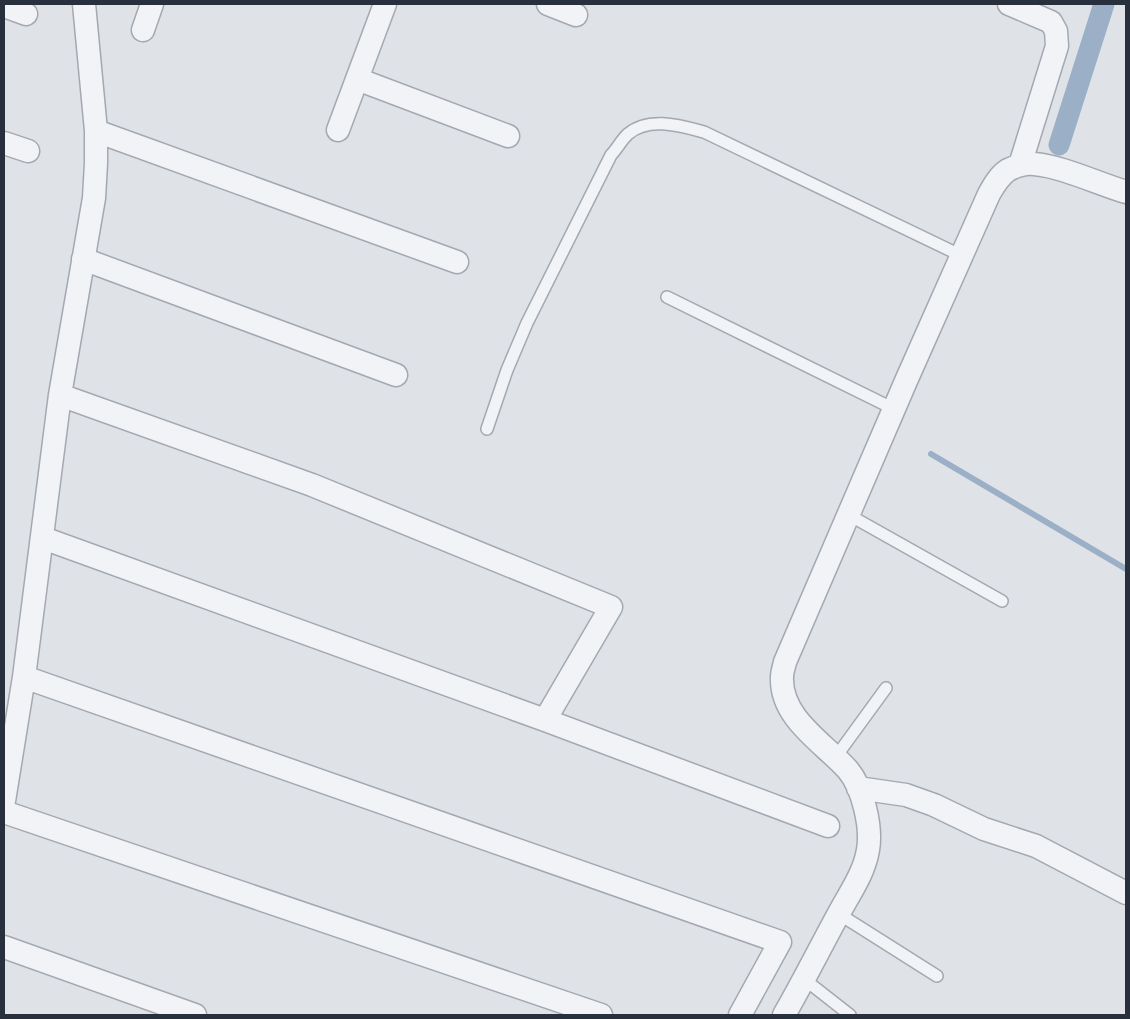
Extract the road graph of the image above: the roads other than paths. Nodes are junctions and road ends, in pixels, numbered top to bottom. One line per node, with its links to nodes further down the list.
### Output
1 (84, 4): 12 (street)
2 (152, 4): 9 (street)
3 (385, 4): 10 (street)
4 (548, 4): 8 (street)
5 (1009, 4): 16 (street)
6 (4, 6): 7 (street)
7 (26, 14)
8 (576, 15)
9 (143, 30)
10 (357, 79): 11 (street); 13 (street)
11 (338, 130)
12 (96, 131): 19 (street); 20 (street)
13 (508, 136)
14 (4, 142): 15 (street)
15 (28, 151)
16 (1020, 165): 17 (street); 18 (street)
17 (1126, 192)
18 (962, 256): 24 (street); 25 (lane)
19 (83, 258): 22 (street); 23 (street)
20 (457, 262)
21 (667, 297): 24 (lane)
22 (396, 375)
23 (60, 396): 27 (street); 31 (street)
24 (894, 409): 26 (street)
25 (487, 429)
26 (848, 515): 28 (lane); 32 (street)
27 (43, 538): 29 (street); 31 (street)
28 (1002, 601)
29 (24, 677): 34 (street); 44 (street)
30 (886, 688): 32 (lane)
31 (545, 720): 36 (street)
32 (827, 751): 33 (street)
33 (858, 788): 37 (street); 38 (street)
34 (4, 800)
35 (4, 812): 43 (street)
36 (828, 826)
37 (1126, 893)
38 (839, 914): 40 (lane); 41 (street)
39 (4, 947): 42 (street)
40 (936, 976)
41 (804, 979): 45 (street); 46 (lane)
42 (195, 1015)
43 (601, 1015)
44 (740, 1015)
45 (784, 1015)
46 (850, 1015)

